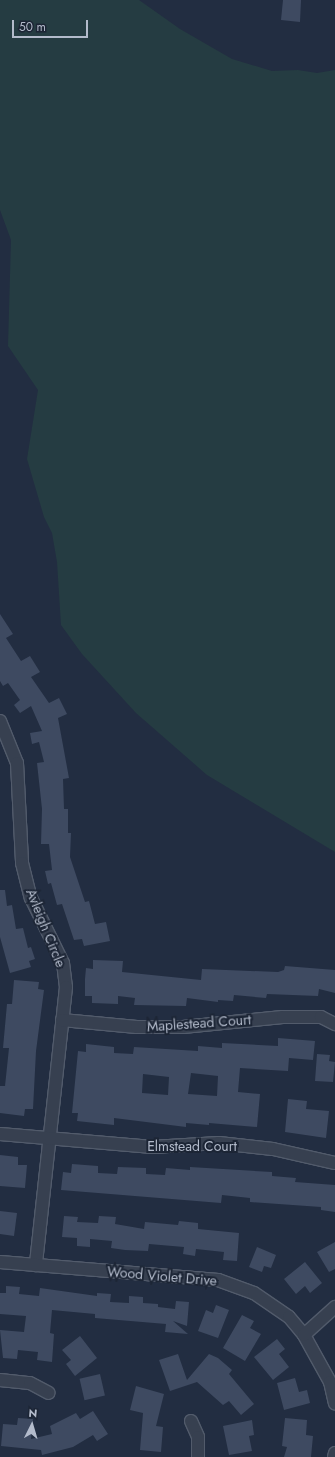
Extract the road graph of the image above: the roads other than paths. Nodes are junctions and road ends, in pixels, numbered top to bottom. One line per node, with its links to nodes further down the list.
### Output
1 (0, 721): 2 (street, Avleigh Circle)
2 (62, 1020): 3 (street, Maplestead Court); 5 (street, Avleigh Circle)
3 (335, 1024)
4 (0, 1134): 5 (street)
5 (48, 1139): 6 (street, Elmstead Court); 8 (street, Avleigh Circle)
6 (335, 1163)
7 (0, 1262): 8 (street, Wood Violet Drive)
8 (36, 1265): 10 (street, Wood Violet Drive)
9 (335, 1307): 10 (street)
10 (304, 1334): 13 (street, Wood Violet Drive)
11 (0, 1380): 12 (street)
12 (49, 1393)
13 (335, 1403)
14 (191, 1421): 16 (street)
15 (335, 1454): 17 (street)
16 (198, 1457)
17 (334, 1457)

